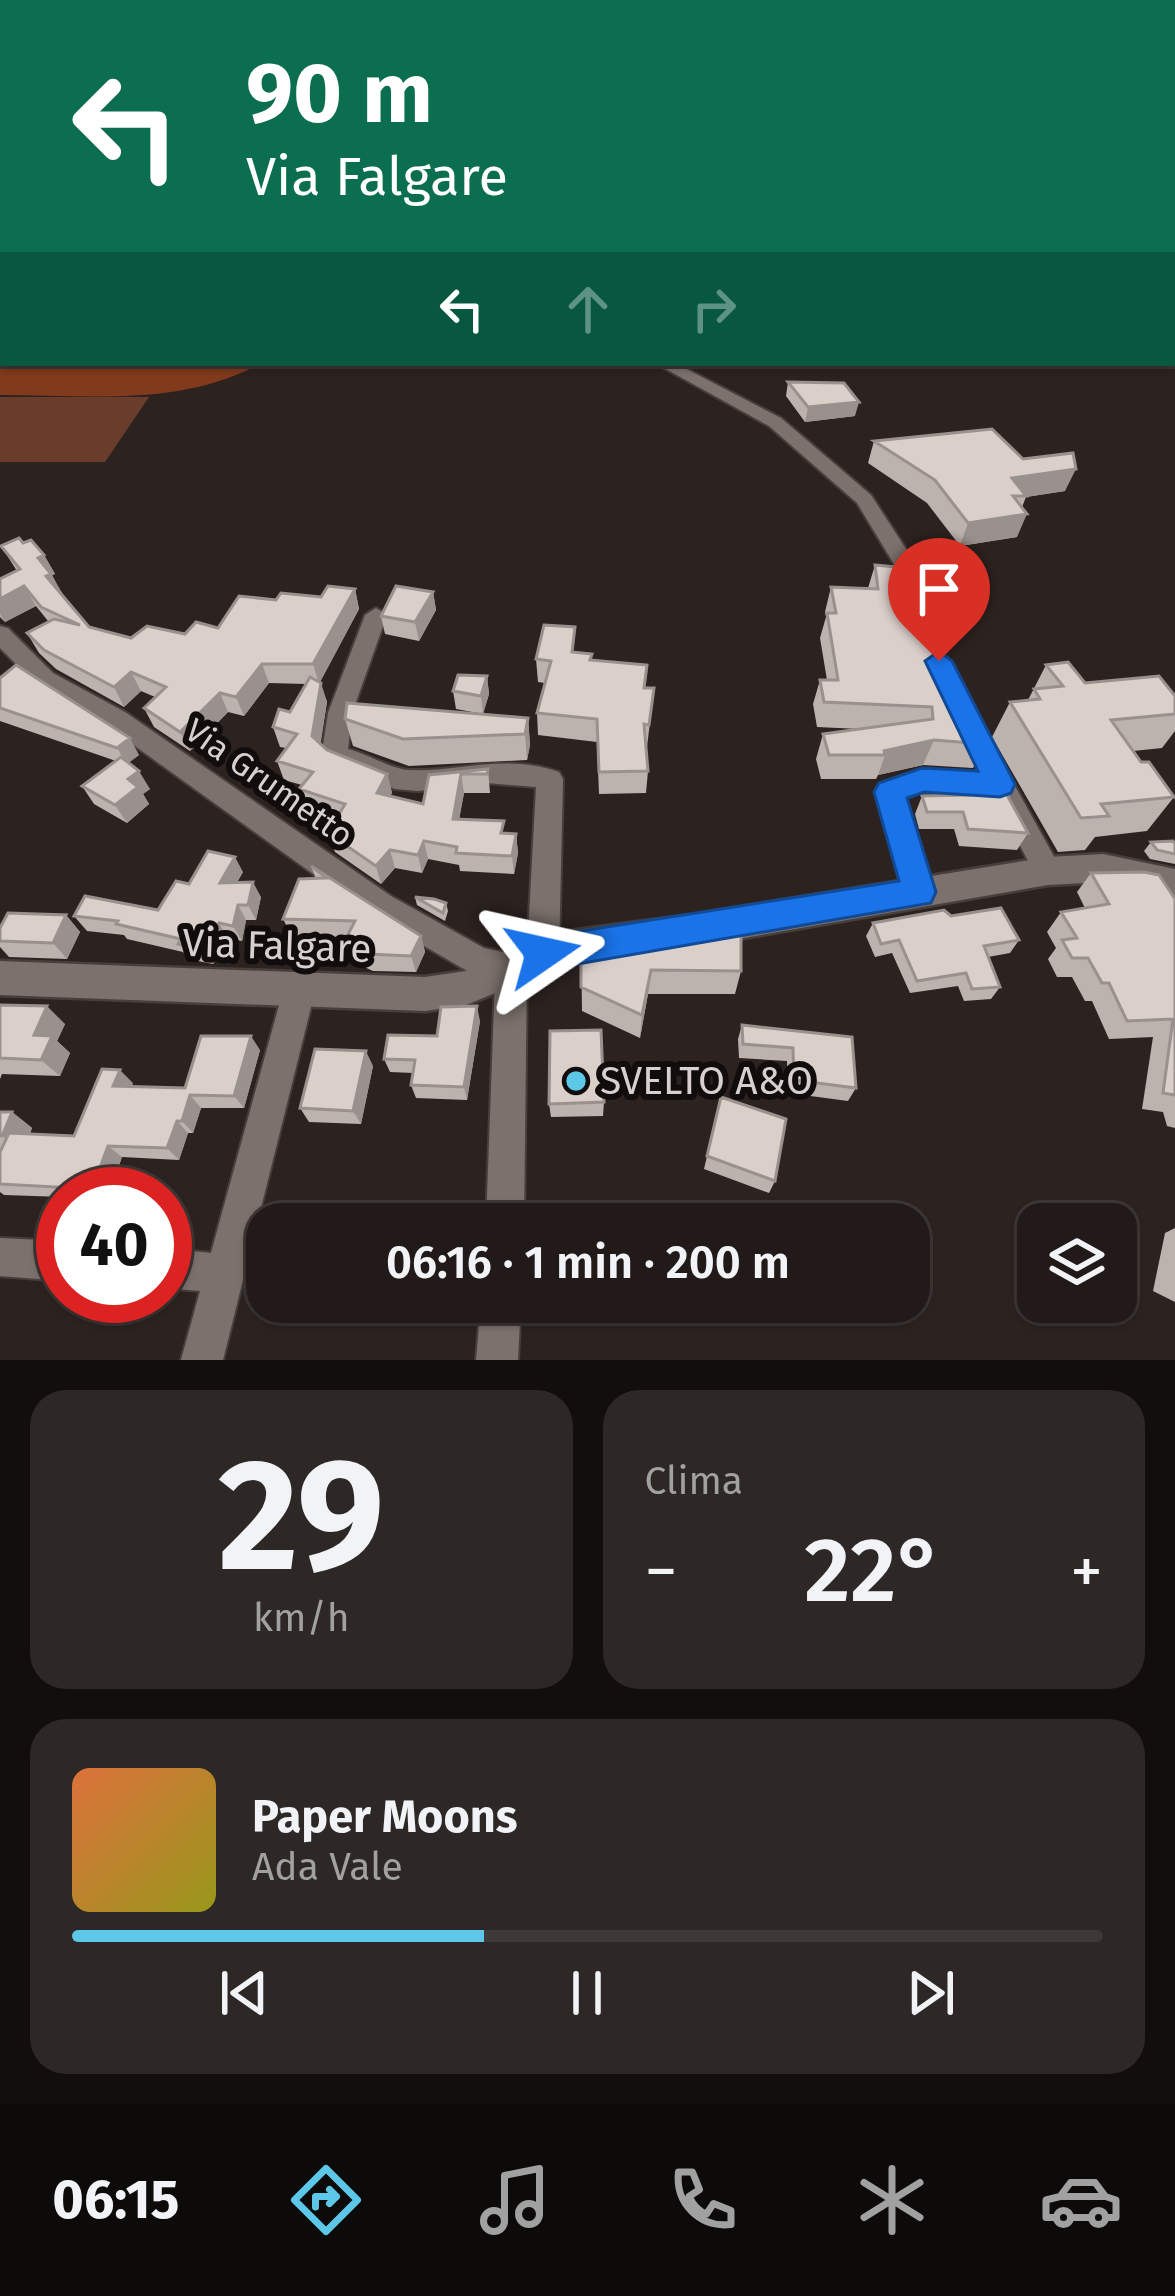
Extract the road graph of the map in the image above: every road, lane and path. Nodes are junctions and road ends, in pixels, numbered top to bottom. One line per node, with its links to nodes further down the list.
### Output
1 (669, 366): 4 (street)
2 (376, 615): 10 (street)
3 (0, 634): 10 (street, Via Grumetto)
4 (932, 643)
5 (957, 705): 6 (street)
6 (1000, 784): 7 (street); 9 (street)
7 (1048, 872): 8 (street, Via Falgare); 9 (street, Via Falgare)
8 (1175, 883)
9 (919, 892): 10 (street, Via Falgare)
10 (527, 960): 12 (street, Via Falgare); 13 (street)
11 (0, 978): 12 (street, Via Falgare)
12 (300, 987): 17 (street)
13 (507, 1203)
14 (0, 1257): 15 (street)
15 (36, 1260)
16 (192, 1271): 17 (street)
17 (224, 1274): 19 (street)
18 (500, 1323): 20 (street)
19 (202, 1360)
20 (497, 1360)

